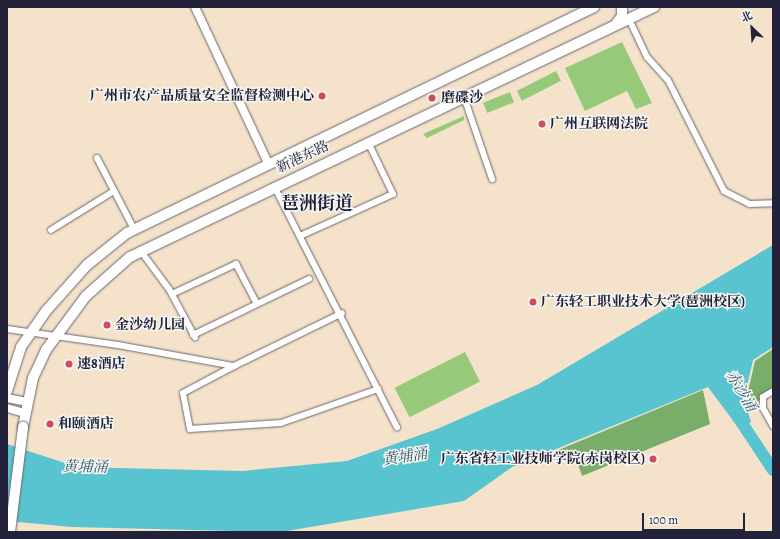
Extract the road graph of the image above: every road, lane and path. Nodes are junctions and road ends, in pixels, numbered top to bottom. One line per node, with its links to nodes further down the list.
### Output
1 (195, 7): 11 (street)
2 (594, 7): 11 (main road, 新港东路)
3 (622, 7): 7 (main road)
4 (629, 7): 6 (main road)
5 (654, 7): 6 (main road, 新港东路)
6 (629, 19): 7 (main road, 新港东路); 15 (street)
7 (614, 26): 8 (main road, 新港东路)
8 (464, 97): 9 (main road, 新港东路); 12 (street)
9 (368, 142): 13 (main road, 新港东路); 18 (street)
10 (97, 158): 14 (street)
11 (268, 163): 16 (main road, 新港东路)
12 (492, 179)
13 (274, 186): 18 (street); 19 (main road, 新港东路)
14 (114, 191): 16 (street); 17 (street)
15 (773, 203)
16 (134, 229): 25 (main road, 新港东路)
17 (51, 230)
18 (300, 236): 23 (street)
19 (140, 250): 21 (street); 26 (main road, 新港东路)
20 (309, 279): 22 (street)
21 (172, 294): 22 (street); 22 (street)
22 (256, 304)
23 (342, 313): 27 (street); 28 (street)
24 (7, 329): 25 (street)
25 (30, 332): 26 (street); 29 (main road, 新港东路)
26 (56, 336): 27 (street); 32 (main road, 新港东路)
27 (234, 366): 28 (street)
28 (378, 389): 35 (street)
29 (7, 391)
30 (773, 392): 36 (street)
31 (7, 398): 32 (street)
32 (27, 402): 34 (main road, 新港东路)
33 (7, 408): 34 (street)
34 (25, 413): 37 (main road, 新港东路, bridge)
35 (397, 426)
36 (773, 426)
37 (10, 532)

